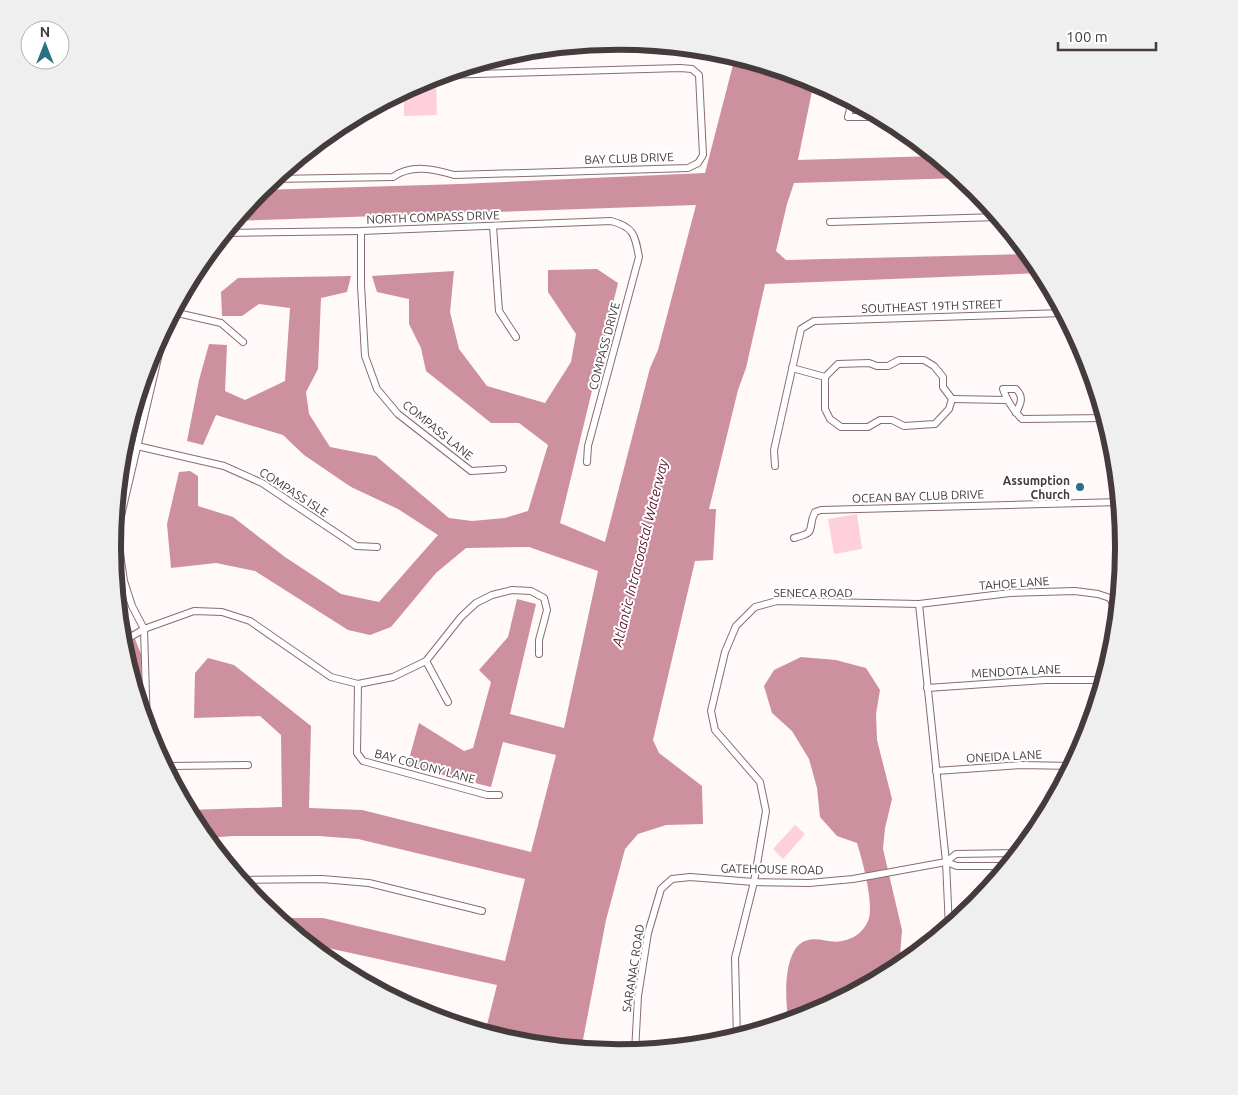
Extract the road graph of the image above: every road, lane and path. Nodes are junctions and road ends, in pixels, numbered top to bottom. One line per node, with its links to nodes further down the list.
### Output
1 (465, 74): 4 (street, BAY CLUB DRIVE)
2 (850, 107): 3 (street)
3 (867, 116)
4 (284, 180)
5 (991, 217): 6 (street)
6 (830, 222)
7 (493, 226): 8 (street, NORTH COMPASS DRIVE); 10 (street, NORTH COMPASS DRIVE); 13 (street)
8 (361, 232): 9 (street, NORTH COMPASS DRIVE); 25 (street, COMPASS LANE)
9 (233, 234)
10 (635, 237): 23 (street, COMPASS DRIVE)
11 (1058, 313): 16 (street, SOUTHEAST 19TH STREET)
12 (180, 314): 14 (street)
13 (516, 337)
14 (243, 342)
15 (156, 364): 22 (street)
16 (792, 368): 17 (street); 24 (street)
17 (825, 377): 18 (street); 18 (street)
18 (952, 400): 19 (street)
19 (1006, 400): 20 (street); 20 (street)
20 (1016, 413): 21 (street)
21 (1100, 418)
22 (137, 446): 26 (street); 29 (street, COMPASS ISLE)
23 (587, 462)
24 (775, 466)
25 (503, 469)
26 (124, 501)
27 (1114, 502): 28 (street, OCEAN BAY CLUB DRIVE)
28 (794, 538)
29 (377, 547)
30 (122, 559): 33 (street)
31 (1113, 603): 32 (street, TAHOE LANE)
32 (919, 604): 39 (street); 51 (street, SENECA ROAD)
33 (144, 629): 34 (street); 38 (street); 40 (street)
34 (130, 637)
35 (539, 654): 36 (street)
36 (426, 661): 38 (street); 41 (street)
37 (1099, 680): 39 (street, MENDOTA LANE)
38 (358, 684): 46 (street, BAY COLONY LANE)
39 (927, 688): 45 (street)
40 (146, 701)
41 (448, 702)
42 (248, 765): 43 (street)
43 (172, 766)
44 (1066, 766): 45 (street, ONEIDA LANE)
45 (936, 771): 48 (street)
46 (499, 795)
47 (1011, 853): 48 (street, GATEHOUSE ROAD)
48 (946, 862): 49 (street, GATEHOUSE ROAD); 51 (street, GATEHOUSE ROAD); 54 (street)
49 (1001, 866)
50 (249, 880): 53 (street)
51 (754, 882): 52 (street, GATEHOUSE ROAD); 55 (street, SENECA ROAD)
52 (661, 889): 56 (street, SARANAC ROAD)
53 (482, 911)
54 (949, 920)
55 (736, 1031)
56 (636, 1044)

